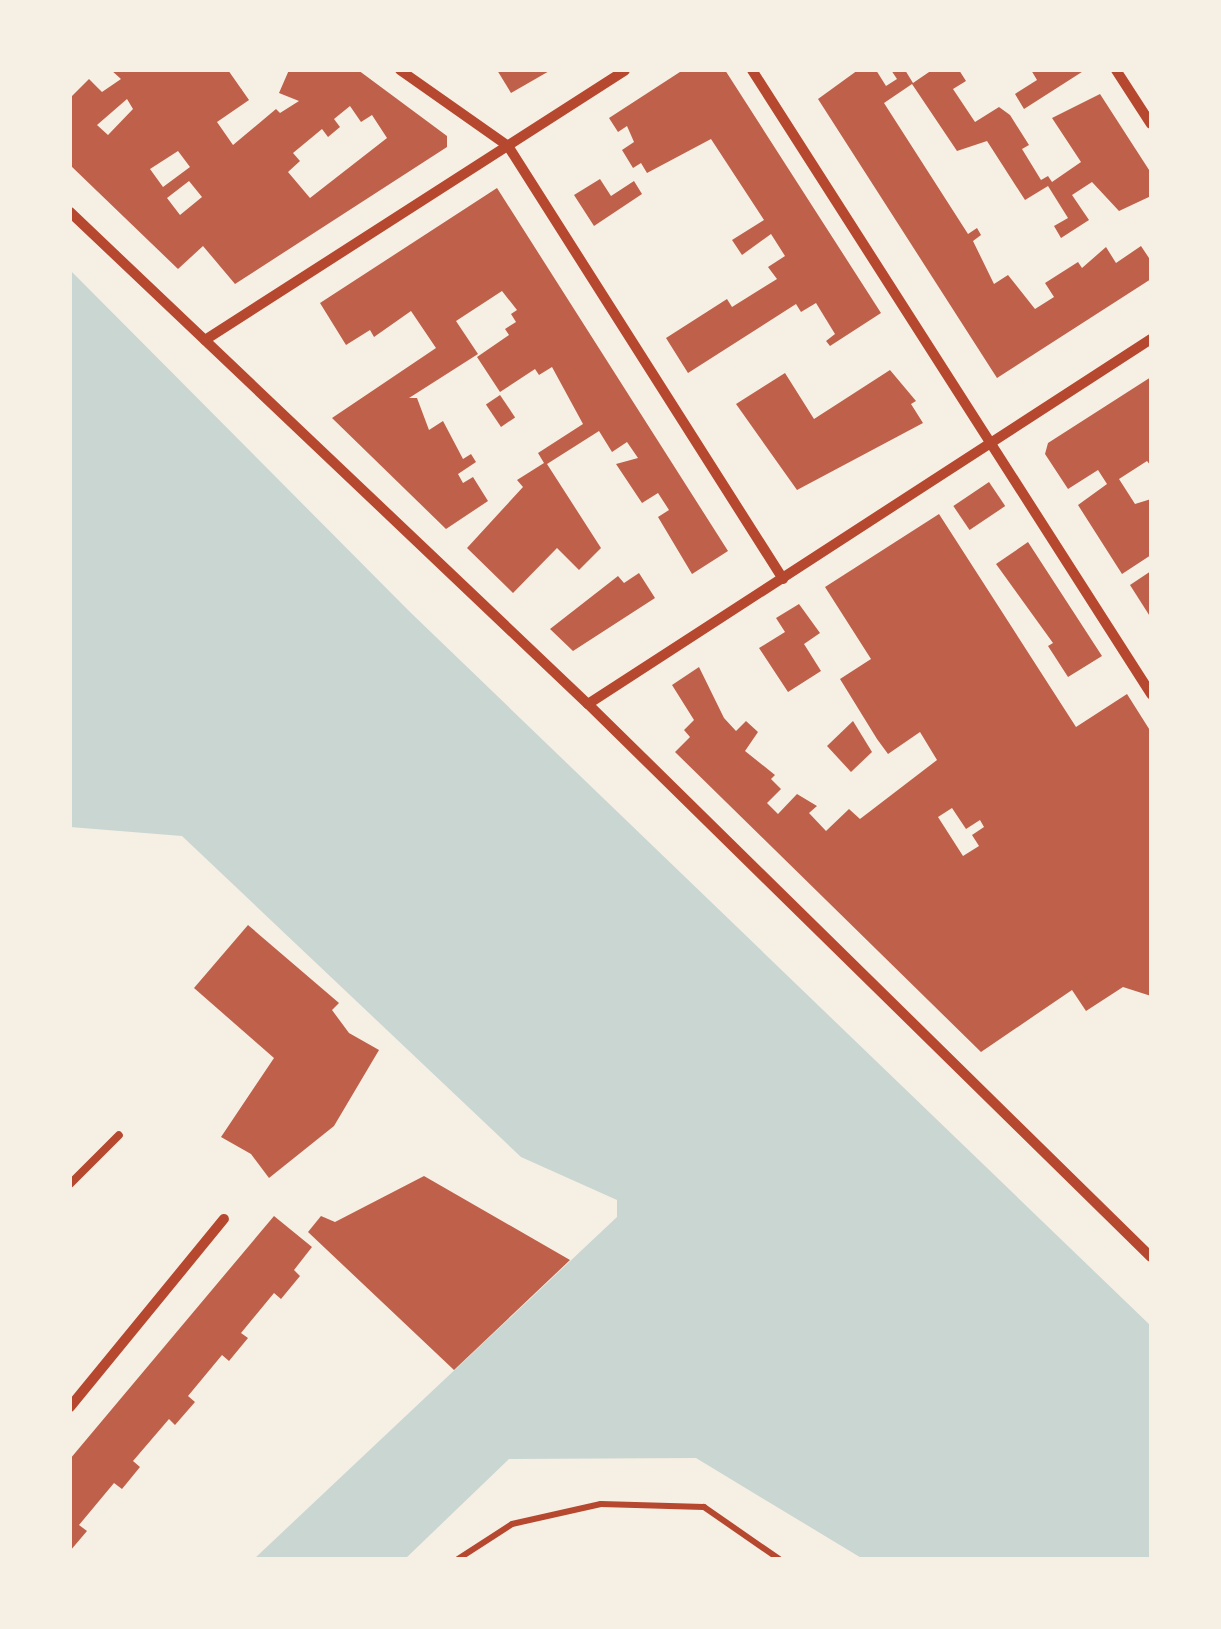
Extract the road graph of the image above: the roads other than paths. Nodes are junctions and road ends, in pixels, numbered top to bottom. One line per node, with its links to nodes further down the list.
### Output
1 (400, 70): 6 (street)
2 (625, 70): 6 (street)
3 (752, 70): 10 (street)
4 (1116, 70): 5 (street)
5 (1151, 124)
6 (508, 146): 9 (street); 11 (street)
7 (70, 212): 9 (street)
8 (1151, 339): 10 (street)
9 (205, 340): 13 (street)
10 (992, 446): 11 (street); 12 (street)
11 (783, 579): 13 (street)
12 (1151, 694)
13 (588, 704): 17 (street)
14 (119, 1136): 15 (lane)
15 (70, 1184)
16 (224, 1219): 18 (street)
17 (1151, 1257)
18 (70, 1407)

